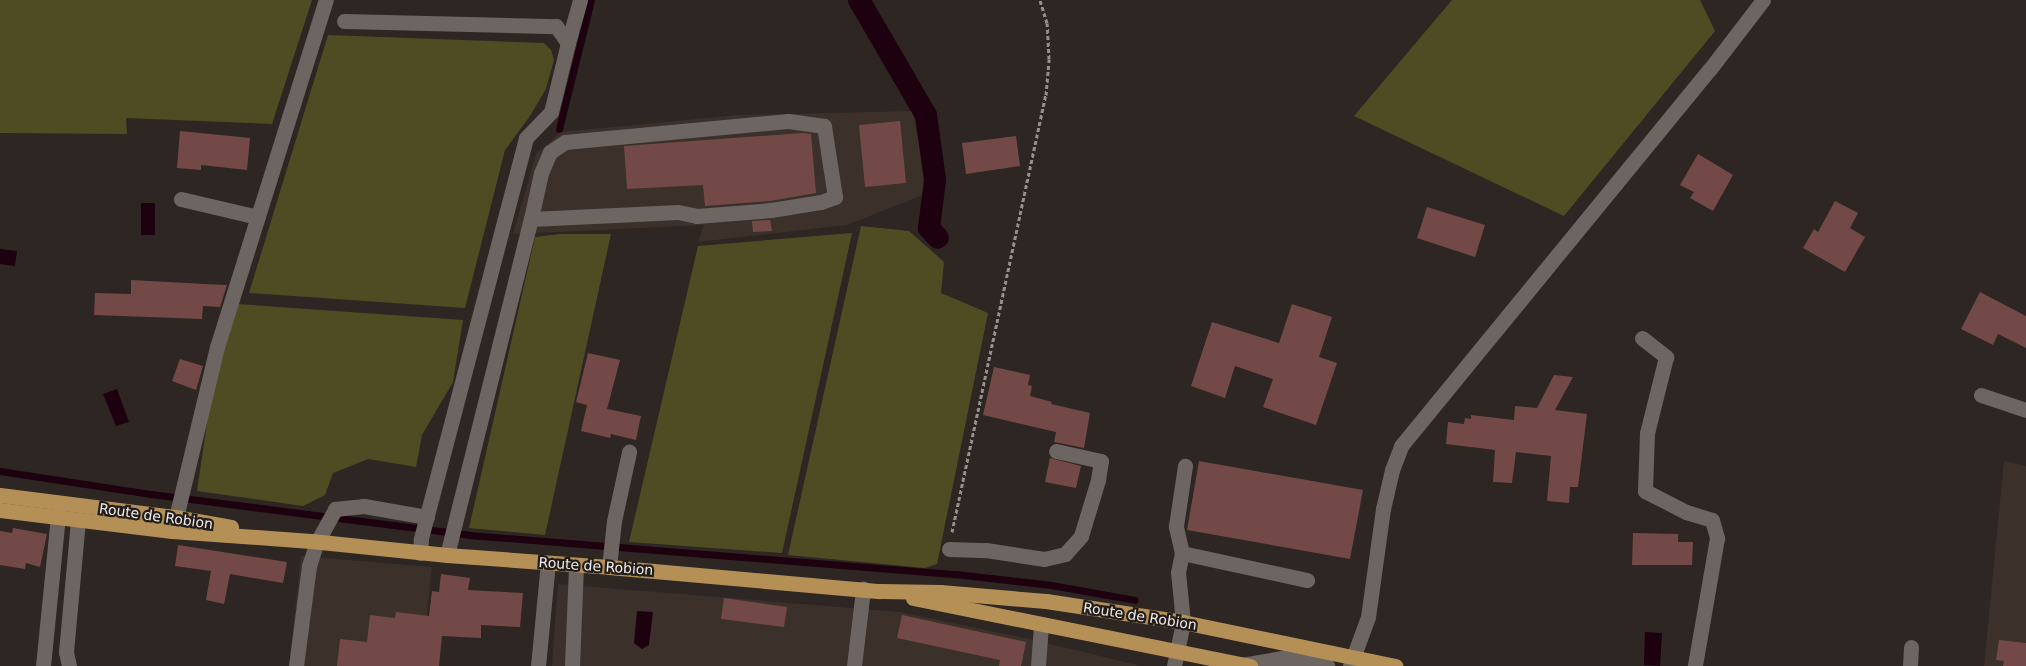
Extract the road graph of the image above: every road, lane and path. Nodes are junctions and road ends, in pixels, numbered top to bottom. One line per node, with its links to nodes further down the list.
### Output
1 (326, 0): 8 (street)
2 (580, 0): 6 (street)
3 (1040, 0): 23 (path)
4 (1762, 0): 37 (street)
5 (344, 21): 6 (street)
6 (568, 43): 19 (street)
7 (181, 199): 8 (street)
8 (258, 217): 21 (street)
9 (531, 219): 9 (street); 26 (street)
10 (1642, 338): 48 (street)
11 (1981, 395): 12 (street)
12 (2026, 410)
13 (1056, 451): 23 (street)
14 (628, 452): 29 (street)
15 (1185, 466): 24 (street)
16 (0, 495): 18 (main road, Route de Robion)
17 (0, 510): 18 (main road, Route de Robion)
18 (58, 510): 20 (main road, Route de Robion); 21 (main road, Route de Robion); 39 (street)
19 (427, 517): 22 (street); 25 (street)
20 (78, 520): 21 (main road, Route de Robion); 40 (street)
21 (174, 524): 22 (main road, Route de Robion)
22 (314, 541): 25 (main road, Route de Robion); 41 (street)
23 (949, 548)
24 (1182, 552): 30 (street); 33 (street)
25 (420, 553): 26 (main road, Route de Robion)
26 (447, 556): 27 (main road, Route de Robion)
27 (548, 563): 28 (main road, Route de Robion); 42 (street)
28 (576, 566): 29 (main road, Route de Robion); 43 (street)
29 (610, 566): 31 (main road, Route de Robion)
30 (1307, 580)
31 (863, 589): 32 (main road, Route de Robion); 44 (street)
32 (880, 591): 33 (main road, Route de Robion); 34 (main road, Route de Robion)
33 (1183, 622): 36 (street); 37 (main road, Route de Robion)
34 (1041, 625): 36 (main road, Route de Robion); 45 (street)
35 (1911, 647): 49 (street)
36 (1175, 659): 38 (main road, Route de Robion)
37 (1352, 661): 47 (main road, Route de Robion)
38 (1246, 665): 46 (street)
39 (43, 666)
40 (69, 666)
41 (296, 666)
42 (538, 666)
43 (572, 666)
44 (854, 666)
45 (1038, 666)
46 (1327, 666)
47 (1396, 666)
48 (1695, 666)
49 (1910, 666)

